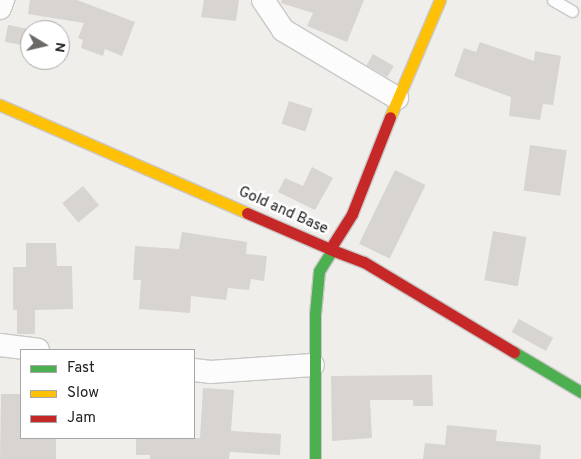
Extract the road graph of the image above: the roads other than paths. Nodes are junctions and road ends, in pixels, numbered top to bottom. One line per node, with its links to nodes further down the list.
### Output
1 (3, 0): 5 (street)
2 (263, 0): 7 (street)
3 (440, 0): 7 (main road, Gold and Base)
4 (553, 0): 6 (lane)
5 (0, 8)
6 (572, 11)
7 (397, 98): 9 (main road, Gold and Base)
8 (0, 106): 9 (main road, Gold and Base)
9 (330, 249): 12 (main road); 14 (main road)
10 (0, 345): 11 (street)
11 (30, 349)
12 (313, 365): 13 (street); 15 (main road)
13 (195, 370)
14 (581, 392)
15 (315, 459)

